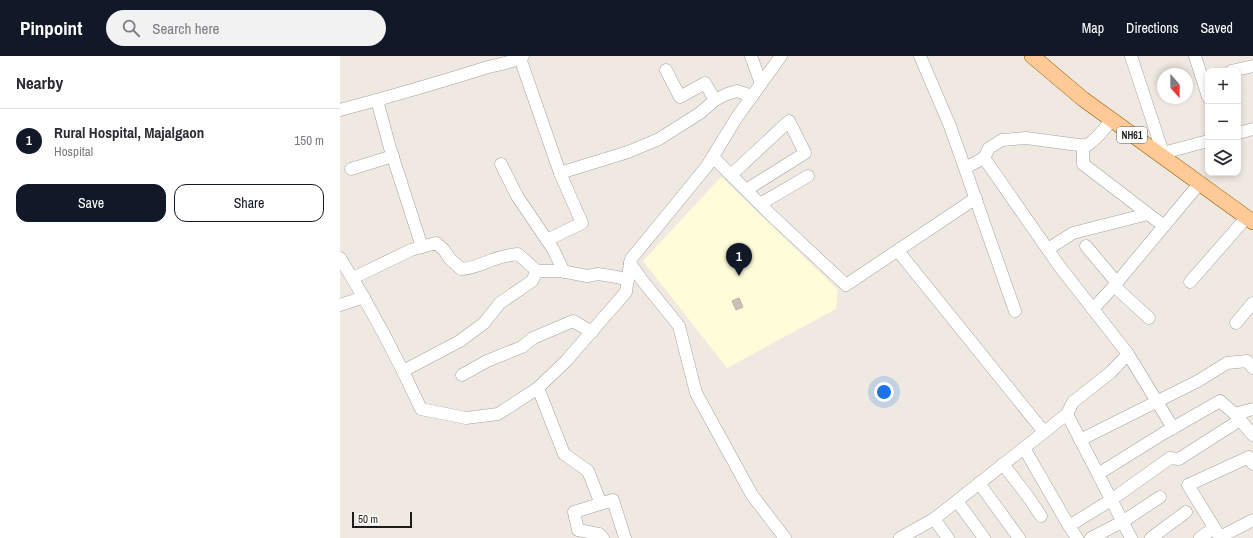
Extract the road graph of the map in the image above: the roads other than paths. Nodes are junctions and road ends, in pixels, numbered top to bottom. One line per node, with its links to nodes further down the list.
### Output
1 (751, 56): 12 (street)
2 (781, 56): 12 (street)
3 (920, 56): 26 (street)
4 (1032, 56): 17 (main road, NH61)
5 (1131, 56): 20 (street)
6 (1195, 56): 11 (street)
7 (522, 57): 14 (street); 28 (street)
8 (1253, 66): 9 (street)
9 (1241, 69)
10 (666, 70): 15 (street)
11 (1205, 78)
12 (761, 84): 13 (street)
13 (752, 96): 15 (street); 23 (street)
14 (377, 100): 16 (street); 22 (street)
15 (715, 100): 28 (street)
16 (340, 110)
17 (1111, 120): 21 (street); 31 (main road, NH61)
18 (1253, 129): 19 (street)
19 (1241, 132)
20 (1205, 142)
21 (1083, 145): 24 (street); 35 (street)
22 (393, 156): 27 (street); 39 (street)
23 (713, 156): 29 (street); 44 (street)
24 (984, 158): 26 (street); 41 (street)
25 (501, 164): 38 (street)
26 (966, 168): 33 (street)
27 (351, 169)
28 (560, 173): 38 (street)
29 (731, 175): 32 (street); 32 (street)
30 (808, 176): 34 (street)
31 (1199, 184): 36 (main road, NH61); 37 (street)
32 (746, 190): 34 (street)
33 (976, 198): 42 (street); 55 (street)
34 (760, 204): 42 (street)
35 (1148, 214): 37 (street); 41 (street)
36 (1249, 220): 49 (street)
37 (1164, 226): 50 (street)
38 (547, 240): 46 (street)
39 (422, 246): 45 (street); 47 (street)
40 (1086, 246): 50 (street)
41 (1048, 249): 54 (street)
42 (898, 251): 69 (street)
43 (340, 258): 47 (street)
44 (630, 262): 48 (street); 91 (street)
45 (537, 270): 46 (street); 61 (street)
46 (564, 272): 48 (street)
47 (353, 278): 51 (street)
48 (628, 280): 58 (street)
49 (1190, 282)
50 (1116, 284): 54 (street); 56 (street)
51 (364, 297): 53 (street); 61 (street)
52 (1253, 303): 57 (street)
53 (340, 305)
54 (1093, 309): 59 (street)
55 (1015, 311)
56 (1149, 318)
57 (1236, 323)
58 (592, 332): 62 (street); 63 (street)
59 (1128, 354): 64 (street); 66 (street)
60 (1253, 368): 64 (street)
61 (403, 371): 63 (street)
62 (462, 375)
63 (538, 388): 80 (street)
64 (1157, 402): 68 (street); 71 (street)
65 (1253, 409): 67 (street)
66 (1067, 414): 69 (street); 71 (street)
67 (1238, 417): 68 (street); 70 (street); 78 (street)
68 (1173, 428): 75 (street)
69 (1044, 432): 72 (street)
70 (1253, 435)
71 (1080, 440): 75 (street)
72 (1024, 448): 73 (street); 86 (street)
73 (1003, 464): 76 (street); 82 (street)
74 (1253, 464): 87 (street)
75 (1098, 474): 78 (street)
76 (979, 483): 79 (street); 94 (street)
77 (1160, 497): 85 (street)
78 (1111, 500): 85 (street); 86 (street)
79 (957, 501): 83 (street); 93 (street)
80 (601, 504): 89 (street); 90 (street)
81 (1186, 512): 98 (street)
82 (1041, 516)
83 (934, 519): 88 (street); 92 (street)
84 (1253, 520): 87 (street)
85 (1122, 522): 96 (street); 97 (street)
86 (1069, 526): 95 (street)
87 (1214, 528): 99 (street)
88 (905, 537)
89 (603, 538)
90 (625, 538)
91 (785, 538)
92 (948, 538)
93 (984, 538)
94 (1019, 538)
95 (1077, 538)
96 (1091, 538)
97 (1131, 538)
98 (1150, 538)
99 (1200, 538)

